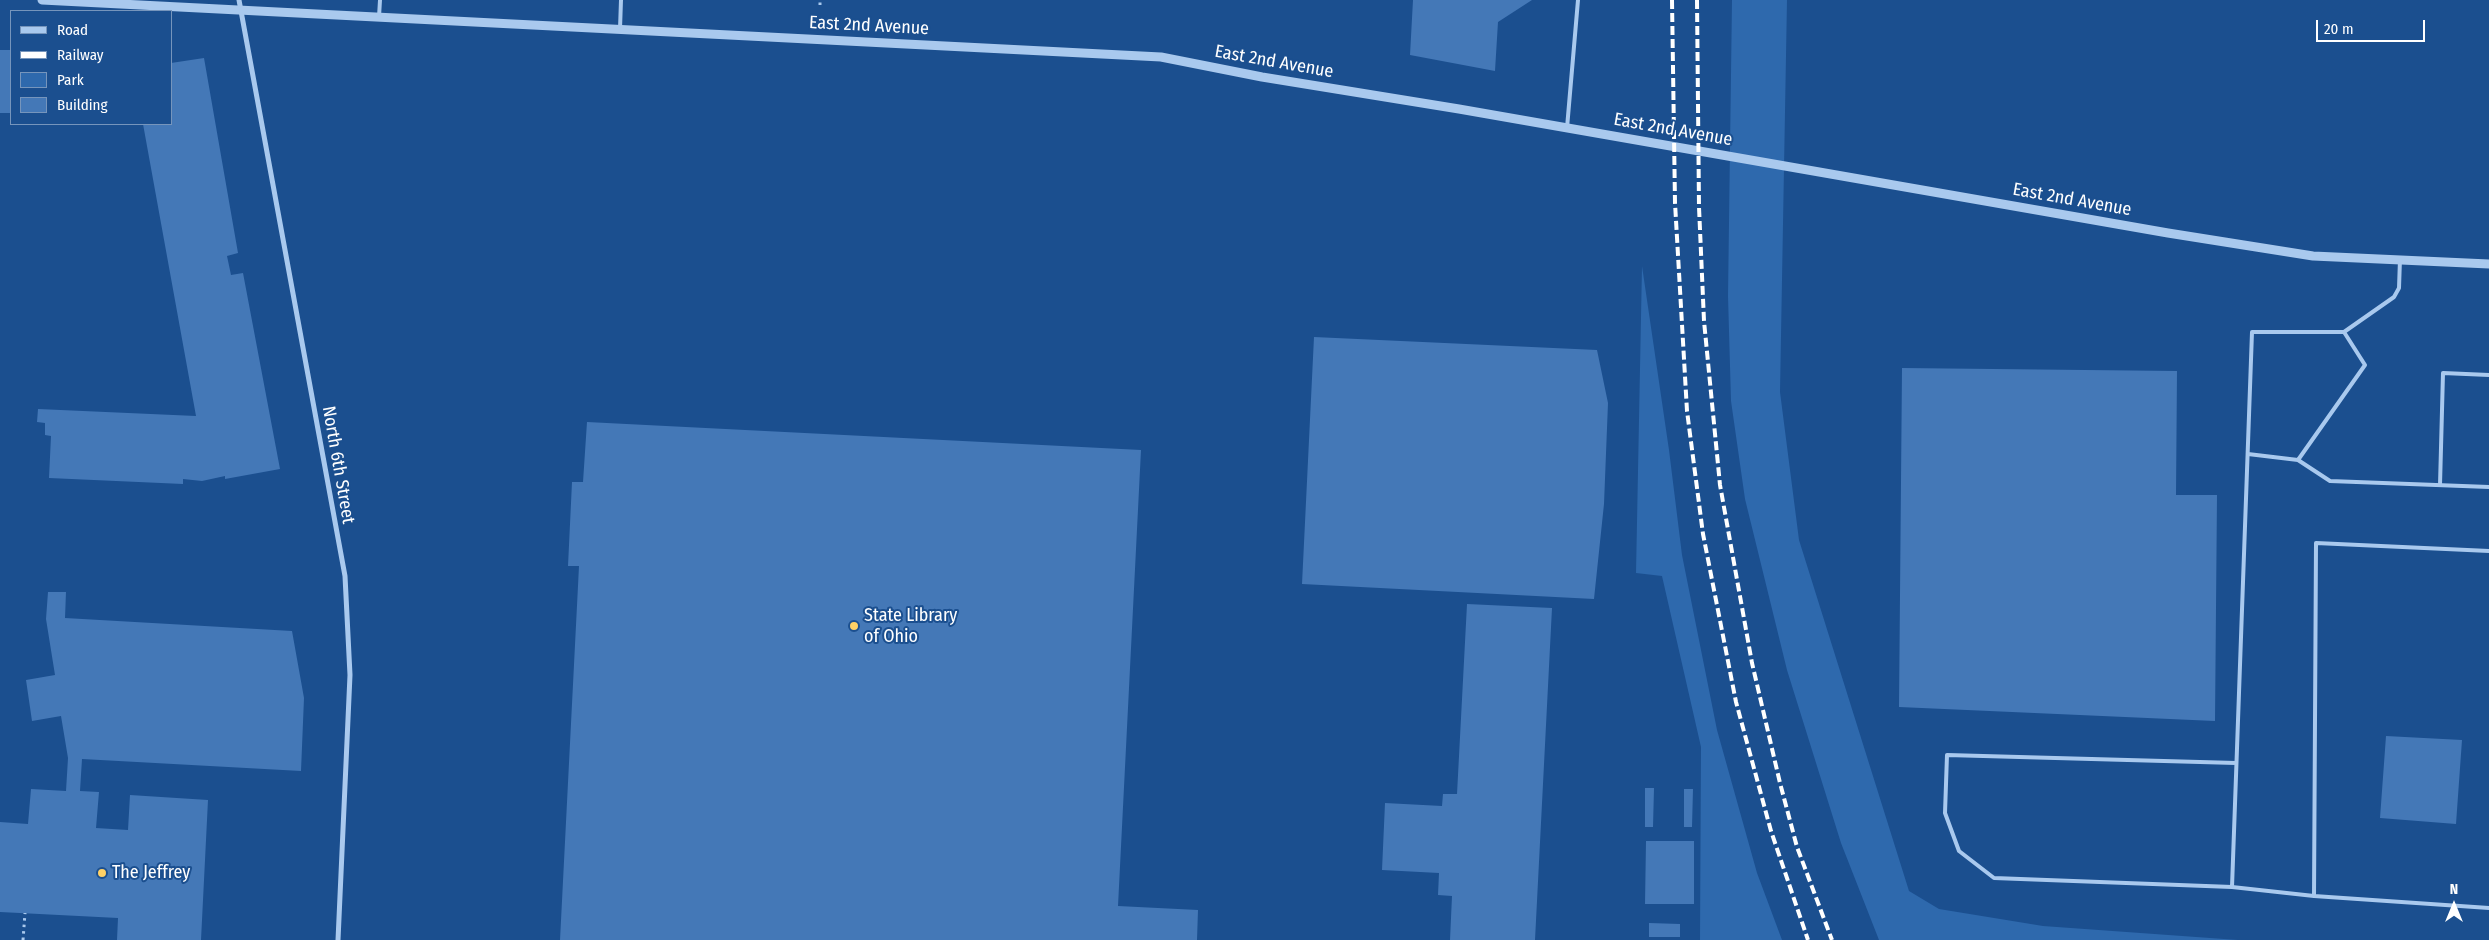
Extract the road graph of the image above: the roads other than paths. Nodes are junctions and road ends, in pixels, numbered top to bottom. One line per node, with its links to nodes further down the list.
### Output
1 (42, 0): 6 (street, East 2nd Avenue)
2 (239, 0): 6 (street, North 6th Street)
3 (380, 0): 7 (lane)
4 (621, 0): 8 (lane)
5 (1578, 0): 9 (lane)
6 (240, 11): 7 (street, East 2nd Avenue); 23 (street, North 6th Street)
7 (379, 17): 8 (street, East 2nd Avenue)
8 (620, 29): 9 (street, East 2nd Avenue)
9 (1567, 128): 10 (street, East 2nd Avenue)
10 (2400, 259): 11 (street, East 2nd Avenue); 12 (lane)
11 (2489, 264)
12 (2344, 332): 14 (lane); 15 (lane)
13 (2489, 375): 16 (lane)
14 (2248, 454): 15 (lane); 19 (lane)
15 (2298, 460): 16 (lane)
16 (2440, 486): 17 (lane)
17 (2489, 487)
18 (2489, 551): 21 (lane)
19 (2236, 763): 20 (lane); 20 (lane)
20 (2232, 887): 21 (lane)
21 (2314, 896): 22 (lane)
22 (2489, 908)
23 (338, 940)

